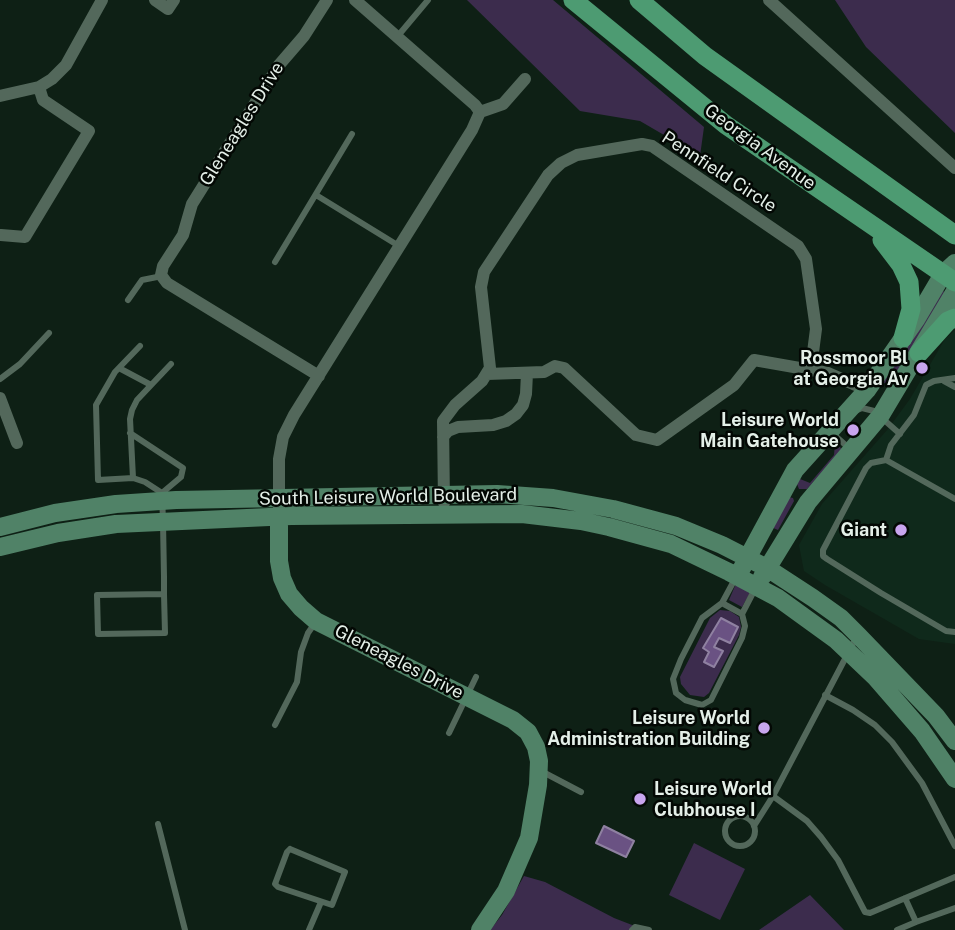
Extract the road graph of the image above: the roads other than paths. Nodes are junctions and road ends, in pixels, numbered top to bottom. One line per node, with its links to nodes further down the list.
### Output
1 (102, 0): 12 (street)
2 (155, 0): 3 (street)
3 (174, 0)
4 (327, 0): 24 (street, Gleneagles Drive)
5 (355, 0): 10 (street)
6 (428, 0): 10 (lane)
7 (573, 0): 18 (main road, Georgia Avenue)
8 (639, 0): 20 (main road)
9 (769, 0): 16 (street)
10 (397, 37): 14 (street)
11 (525, 79): 14 (street)
12 (39, 87): 13 (street); 19 (street)
13 (0, 96)
14 (480, 112): 21 (street, Gleneagles Drive)
15 (352, 134): 17 (lane)
16 (955, 168)
17 (316, 195): 21 (lane); 22 (lane)
18 (868, 223): 23 (main road, Georgia Avenue); 29 (main road)
19 (1, 235)
20 (955, 235)
21 (399, 246): 37 (street, Gleneagles Drive)
22 (275, 262)
23 (951, 273): 29 (street)
24 (162, 276): 26 (lane); 37 (street)
25 (955, 291): 31 (street)
26 (128, 300)
27 (955, 318): 31 (main road)
28 (49, 334): 39 (lane)
29 (903, 338): 44 (street)
30 (141, 346): 33 (lane)
31 (919, 353): 41 (street)
32 (171, 364): 42 (lane)
33 (119, 368): 42 (lane); 55 (lane)
34 (807, 369): 35 (street); 36 (street, Pennfield Circle); 44 (street)
35 (527, 373): 36 (street); 51 (street)
36 (487, 374): 51 (street)
37 (319, 376): 59 (street, Gleneagles Drive)
38 (955, 378): 40 (lane)
39 (0, 379)
40 (942, 380): 43 (lane); 50 (lane)
41 (900, 383): 44 (street); 47 (street)
42 (151, 385): 49 (lane)
43 (955, 387)
44 (867, 390): 46 (street)
45 (0, 398): 52 (street)
46 (846, 414): 47 (lane); 48 (street)
47 (881, 415): 50 (lane); 53 (street)
48 (830, 431): 53 (lane); 56 (street)
49 (130, 433): 55 (lane); 58 (lane)
50 (900, 434): 54 (lane)
51 (443, 438): 57 (street)
52 (17, 443)
53 (852, 450): 61 (street)
54 (886, 460): 60 (lane); 79 (lane)
55 (133, 478): 58 (lane)
56 (784, 489): 61 (street); 65 (street)
57 (444, 495): 59 (street, South Leisure World Boulevard); 62 (street); 68 (street, South Leisure World Boulevard)
58 (162, 497): 59 (street, South Leisure World Boulevard); 64 (lane); 66 (street, South Leisure World Boulevard)
59 (279, 498): 63 (street, Gleneagles Drive)
60 (955, 499)
61 (808, 502): 67 (street)
62 (444, 514): 63 (street, South Leisure World Boulevard); 72 (street, South Leisure World Boulevard)
63 (279, 517): 64 (street, South Leisure World Boulevard); 78 (street, Gleneagles Drive)
64 (163, 522): 69 (street, South Leisure World Boulevard); 75 (lane)
65 (764, 526): 68 (street); 70 (street)
66 (0, 527)
67 (787, 537): 71 (street); 74 (street)
68 (714, 541): 70 (street, South Leisure World Boulevard)
69 (0, 547)
70 (748, 558): 71 (street, South Leisure World Boulevard); 72 (street)
71 (766, 568): 73 (street); 74 (street, South Leisure World Boulevard)
72 (737, 576): 73 (street, South Leisure World Boulevard); 76 (lane)
73 (757, 586): 77 (lane); 81 (street, South Leisure World Boulevard)
74 (796, 587): 80 (street, South Leisure World Boulevard)
75 (164, 594): 75 (lane)
76 (722, 603): 77 (lane); 77 (lane)
77 (742, 614)
78 (316, 621): 84 (street, Gleneagles Drive); 85 (lane)
79 (955, 632)
80 (858, 635): 81 (lane); 87 (street, South Leisure World Boulevard)
81 (849, 652): 83 (lane); 89 (street, South Leisure World Boulevard)
82 (476, 677): 84 (lane)
83 (825, 695): 91 (lane); 94 (lane)
84 (467, 697): 86 (lane); 88 (street, Gleneagles Drive)
85 (275, 725)
86 (449, 733)
87 (955, 741)
88 (539, 771): 90 (lane); 102 (street, Gleneagles Drive)
89 (955, 779)
90 (581, 792)
91 (773, 796): 93 (lane); 96 (lane)
92 (158, 824): 100 (lane)
93 (754, 826): 93 (lane)
94 (955, 846)
95 (955, 877): 96 (lane)
96 (905, 898): 99 (lane)
97 (321, 902): 97 (lane); 101 (lane)
98 (955, 908): 99 (lane)
99 (916, 922): 105 (lane)
100 (186, 930)
101 (309, 930)
102 (480, 930)
103 (632, 930): 104 (lane)
104 (649, 930)
105 (898, 930)

